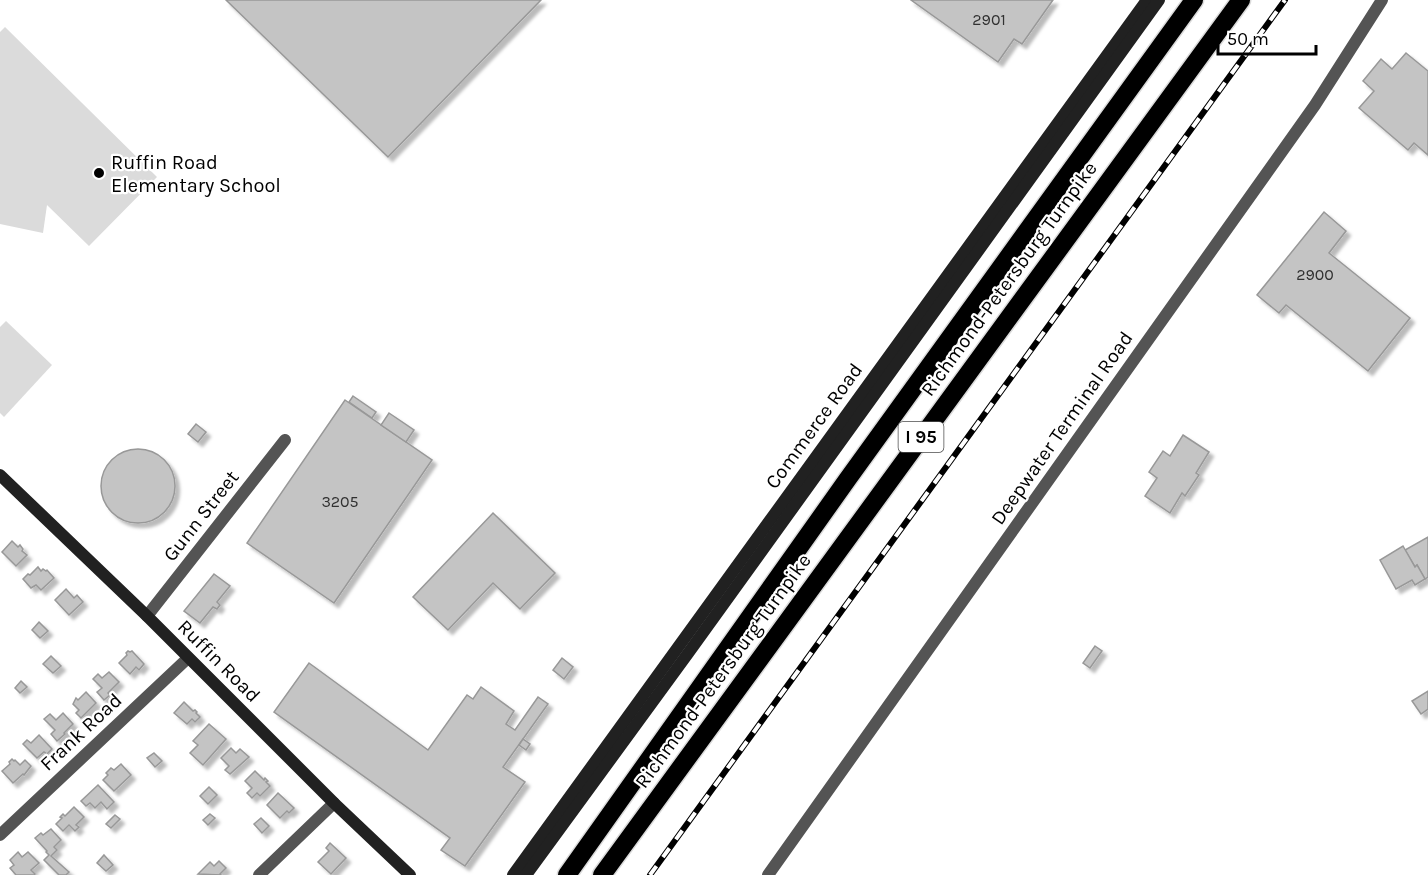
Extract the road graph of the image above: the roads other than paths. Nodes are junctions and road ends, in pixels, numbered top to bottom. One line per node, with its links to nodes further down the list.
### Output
1 (1147, 0): 14 (main road, Commerce Road)
2 (1159, 0): 15 (main road, Commerce Road)
3 (1194, 0): 16 (highway, Richmond-Petersburg Turnpike / I 95)
4 (1241, 0): 17 (highway, Richmond-Petersburg Turnpike / I 95)
5 (1382, 0): 18 (street, Deepwater Terminal Road)
6 (285, 440): 8 (street, Gunn Street)
7 (0, 475): 8 (main road, Ruffin Road)
8 (147, 616): 9 (main road, Ruffin Road)
9 (188, 658): 10 (main road, Ruffin Road); 11 (street, Frank Road)
10 (334, 803): 12 (street); 13 (main road, Ruffin Road)
11 (0, 835)
12 (259, 875)
13 (410, 875)
14 (513, 875)
15 (526, 875)
16 (567, 875)
17 (602, 875)
18 (768, 875)

